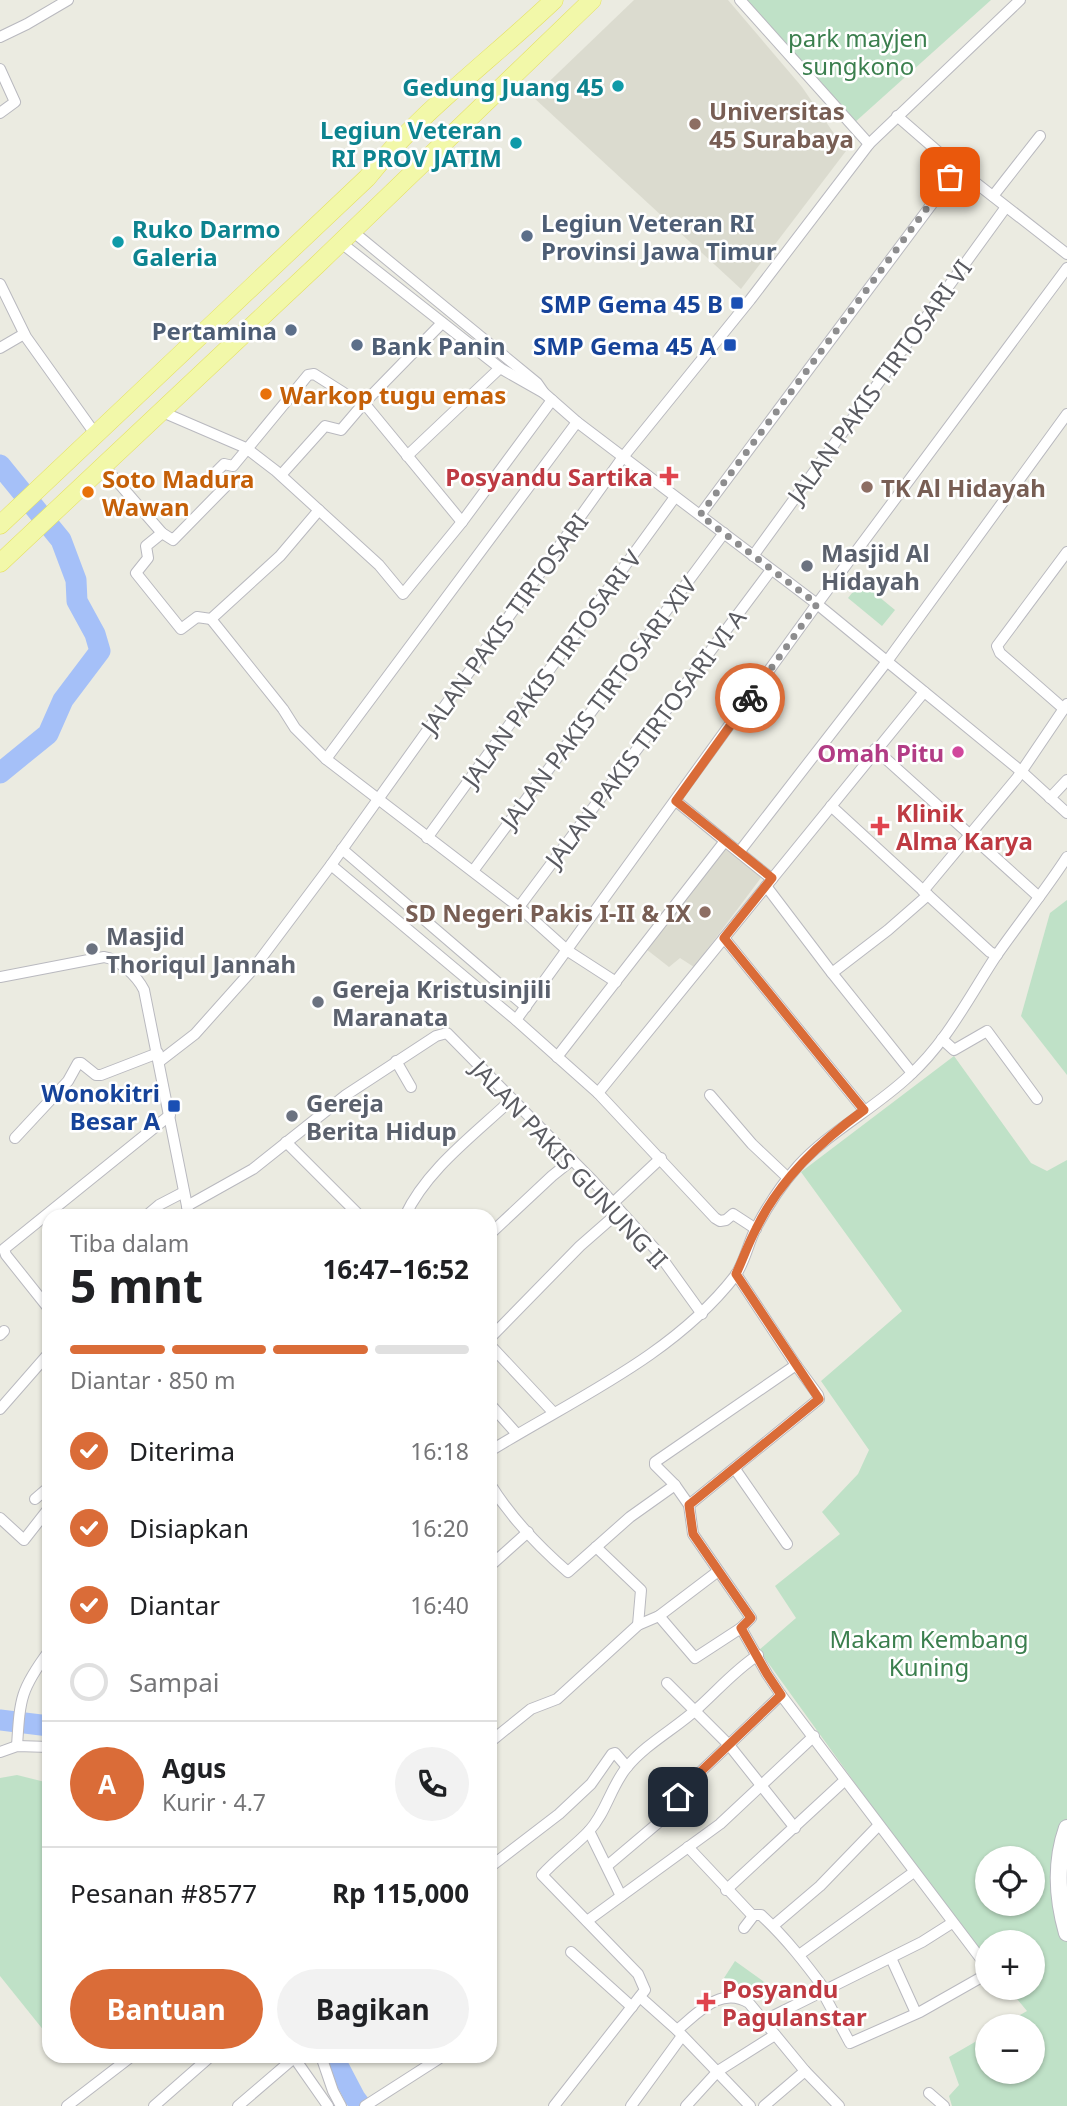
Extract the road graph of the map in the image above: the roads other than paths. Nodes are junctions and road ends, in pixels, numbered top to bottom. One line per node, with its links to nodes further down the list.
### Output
1 (68, 0): 6 (street)
2 (554, 0): 30 (main road)
3 (592, 0): 15 (main road)
4 (740, 0): 11 (street)
5 (1020, 0): 9 (street, JALAN PAKIS TIRTOSARI)
6 (0, 37)
7 (0, 69): 8 (street)
8 (0, 113)
9 (897, 116): 11 (street, JALAN PAKIS TIRTOSARI); 12 (street)
10 (1040, 136): 13 (street)
11 (869, 144): 33 (street, JALAN PAKIS TIRTOSARI)
12 (958, 169): 13 (street); 38 (street)
13 (993, 196): 14 (street)
14 (1006, 207): 17 (street); 45 (street, JALAN PAKIS TIRTOSARI VI)
15 (346, 236): 16 (street); 18 (street); 27 (main road)
16 (369, 246): 18 (street); 25 (street)
17 (1067, 254)
18 (359, 258): 21 (street)
19 (1067, 268): 47 (street)
20 (0, 284): 22 (street)
21 (442, 323): 24 (street); 26 (street)
22 (24, 334): 23 (street); 30 (street)
23 (0, 348)
24 (500, 368): 25 (street); 32 (street)
25 (548, 396): 29 (street); 39 (street)
26 (364, 403): 31 (street); 32 (street); 35 (street)
27 (160, 411): 31 (street); 34 (main road)
28 (1067, 414): 49 (street)
29 (577, 422): 33 (street); 53 (street)
30 (96, 435): 40 (main road)
31 (246, 448): 35 (street); 41 (street)
32 (407, 456): 39 (street)
33 (623, 457): 36 (street); 57 (street, JALAN PAKIS TIRTOSARI)
34 (103, 465): 41 (street); 44 (main road)
35 (281, 475): 37 (street)
36 (675, 498): 38 (street); 62 (street, JALAN PAKIS TIRTOSARI V)
37 (319, 510): 39 (street); 48 (street)
38 (700, 515): 42 (street)
39 (462, 522)
40 (0, 525)
41 (162, 533): 48 (street)
42 (724, 533): 45 (street); 68 (street, JALAN PAKIS TIRTOSARI XIV)
43 (1067, 552): 51 (street)
44 (4, 556)
45 (753, 556): 46 (street)
46 (771, 570): 47 (street); 72 (street, JALAN PAKIS TIRTOSARI VI A)
47 (817, 604): 49 (street); 58 (street)
48 (211, 619): 53 (street)
49 (888, 660): 50 (street); 65 (street)
50 (924, 692): 52 (street); 54 (street)
51 (1066, 707): 54 (street)
52 (875, 749): 59 (street); 61 (street)
53 (326, 760): 57 (street)
54 (1022, 772): 56 (street); 61 (street)
55 (1067, 780): 56 (street)
56 (1051, 798): 60 (street)
57 (377, 801): 62 (street); 64 (street, JALAN PAKIS TIRTOSARI)
58 (676, 801): 63 (street); 74 (street)
59 (831, 806): 69 (street); 70 (street)
60 (1067, 813)
61 (971, 836): 70 (street); 71 (street)
62 (427, 838): 68 (street)
63 (725, 841): 65 (street); 78 (street)
64 (342, 849): 67 (street, JALAN PAKIS TIRTOSARI); 79 (street)
65 (740, 851): 69 (street)
66 (1067, 857): 71 (street)
67 (331, 865): 80 (street); 82 (street, JALAN PAKIS TIRTOSARI)
68 (473, 871): 72 (street)
69 (769, 882): 73 (street); 76 (street)
70 (926, 893): 75 (street); 76 (street)
71 (1039, 897): 75 (street)
72 (519, 907): 74 (street)
73 (724, 938): 87 (street); 91 (street)
74 (568, 951): 78 (street); 79 (street)
75 (997, 955): 81 (street)
76 (832, 973): 85 (street)
77 (0, 977): 82 (street)
78 (616, 982): 83 (street)
79 (526, 1007): 80 (street)
80 (516, 1020): 83 (street)
81 (942, 1039): 85 (street); 90 (street)
82 (159, 1057): 92 (street); 93 (street, JALAN PAKIS TIRTOSARI)
83 (557, 1057): 87 (street)
84 (396, 1060): 86 (street); 89 (street, JALAN PAKIS GUNUNG II); 94 (street, JALAN PAKIS GUNUNG II)
85 (912, 1073): 91 (street)
86 (411, 1087)
87 (598, 1093): 95 (street)
88 (709, 1095): 97 (street)
89 (512, 1099): 96 (street, JALAN PAKIS GUNUNG II); 105 (street)
90 (1037, 1099)
91 (864, 1110): 97 (street)
92 (170, 1115): 98 (street); 100 (street)
93 (15, 1138)
94 (286, 1142): 103 (street, JALAN PAKIS GUNUNG II); 104 (street)
95 (661, 1158): 99 (street); 108 (street)
96 (572, 1160): 99 (street, JALAN PAKIS GUNUNG II); 107 (street)
97 (788, 1178): 108 (street)
98 (184, 1192): 101 (street); 102 (street)
99 (617, 1207): 111 (street, JALAN PAKIS GUNUNG II); 112 (street)
100 (54, 1209)
101 (154, 1209)
102 (188, 1209)
103 (191, 1209)
104 (353, 1209)
105 (409, 1209)
106 (42, 1218): 110 (street)
107 (497, 1227)
108 (756, 1229): 109 (street)
109 (736, 1274): 111 (street); 115 (street)
110 (42, 1297)
111 (702, 1314): 118 (street)
112 (497, 1331)
113 (497, 1352): 118 (street)
114 (42, 1361): 116 (street)
115 (796, 1365): 121 (street); 122 (street)
116 (0, 1409)
117 (497, 1412): 119 (street)
118 (554, 1412): 119 (street)
119 (517, 1434): 120 (street)
120 (497, 1447)
121 (735, 1469): 124 (street); 128 (street)
122 (675, 1485): 124 (street); 129 (street)
123 (497, 1496): 127 (street)
124 (689, 1505): 131 (street)
125 (42, 1517): 126 (street)
126 (2, 1522)
127 (528, 1532): 129 (street); 130 (street)
128 (786, 1544)
129 (596, 1547): 133 (street)
130 (497, 1560)
131 (717, 1572): 132 (street); 134 (street)
132 (659, 1616): 133 (street); 134 (street)
133 (638, 1625): 140 (street)
134 (741, 1628): 135 (street)
135 (758, 1655): 138 (street); 139 (street)
136 (42, 1660): 143 (street)
137 (667, 1683): 139 (street)
138 (781, 1695): 141 (street); 142 (street)
139 (696, 1710): 142 (street); 146 (street)
140 (497, 1736)
141 (814, 1736): 147 (street); 148 (street)
142 (729, 1745): 148 (street); 155 (street)
143 (16, 1746): 144 (street); 145 (street)
144 (42, 1747)
145 (0, 1752)
146 (627, 1768): 152 (street); 154 (street)
147 (844, 1781): 149 (street); 150 (street)
148 (760, 1786): 150 (street); 153 (street)
149 (878, 1826): 156 (street); 162 (street)
150 (795, 1828): 157 (street)
151 (1067, 1828): 164 (street)
152 (589, 1831): 155 (street); 160 (street)
153 (688, 1847): 157 (street); 158 (street)
154 (497, 1862)
155 (607, 1866): 158 (street)
156 (914, 1872): 161 (street); 167 (street)
157 (726, 1890): 159 (street)
158 (621, 1896): 160 (street)
159 (754, 1916): 162 (street); 163 (street)
160 (587, 1921): 171 (street)
161 (952, 1923): 166 (street); 168 (street)
162 (774, 1926): 167 (street)
163 (744, 1928)
164 (1067, 1933)
165 (571, 1952): 171 (street)
166 (975, 1952)
167 (800, 1955): 170 (street)
168 (891, 1958): 170 (street); 172 (street)
169 (975, 1980): 172 (street)
170 (824, 1992): 172 (street); 173 (street)
171 (636, 2002): 174 (street); 190 (street)
172 (916, 2013)
173 (763, 2021): 174 (street); 175 (street)
174 (680, 2033): 182 (street); 191 (street)
175 (775, 2035): 182 (street); 183 (street)
176 (123, 2063): 186 (street)
177 (203, 2063): 187 (street)
178 (286, 2063): 188 (street)
179 (298, 2063): 185 (street)
180 (323, 2063): 185 (street)
181 (432, 2063): 189 (street)
182 (718, 2071): 192 (street); 193 (street)
183 (805, 2071): 194 (street); 195 (street)
184 (929, 2093): 196 (street)
185 (335, 2105)
186 (67, 2106)
187 (154, 2106)
188 (238, 2106)
189 (366, 2106)
190 (555, 2106)
191 (631, 2106)
192 (686, 2106)
193 (750, 2106)
194 (764, 2106)
195 (839, 2106)
196 (944, 2106)

